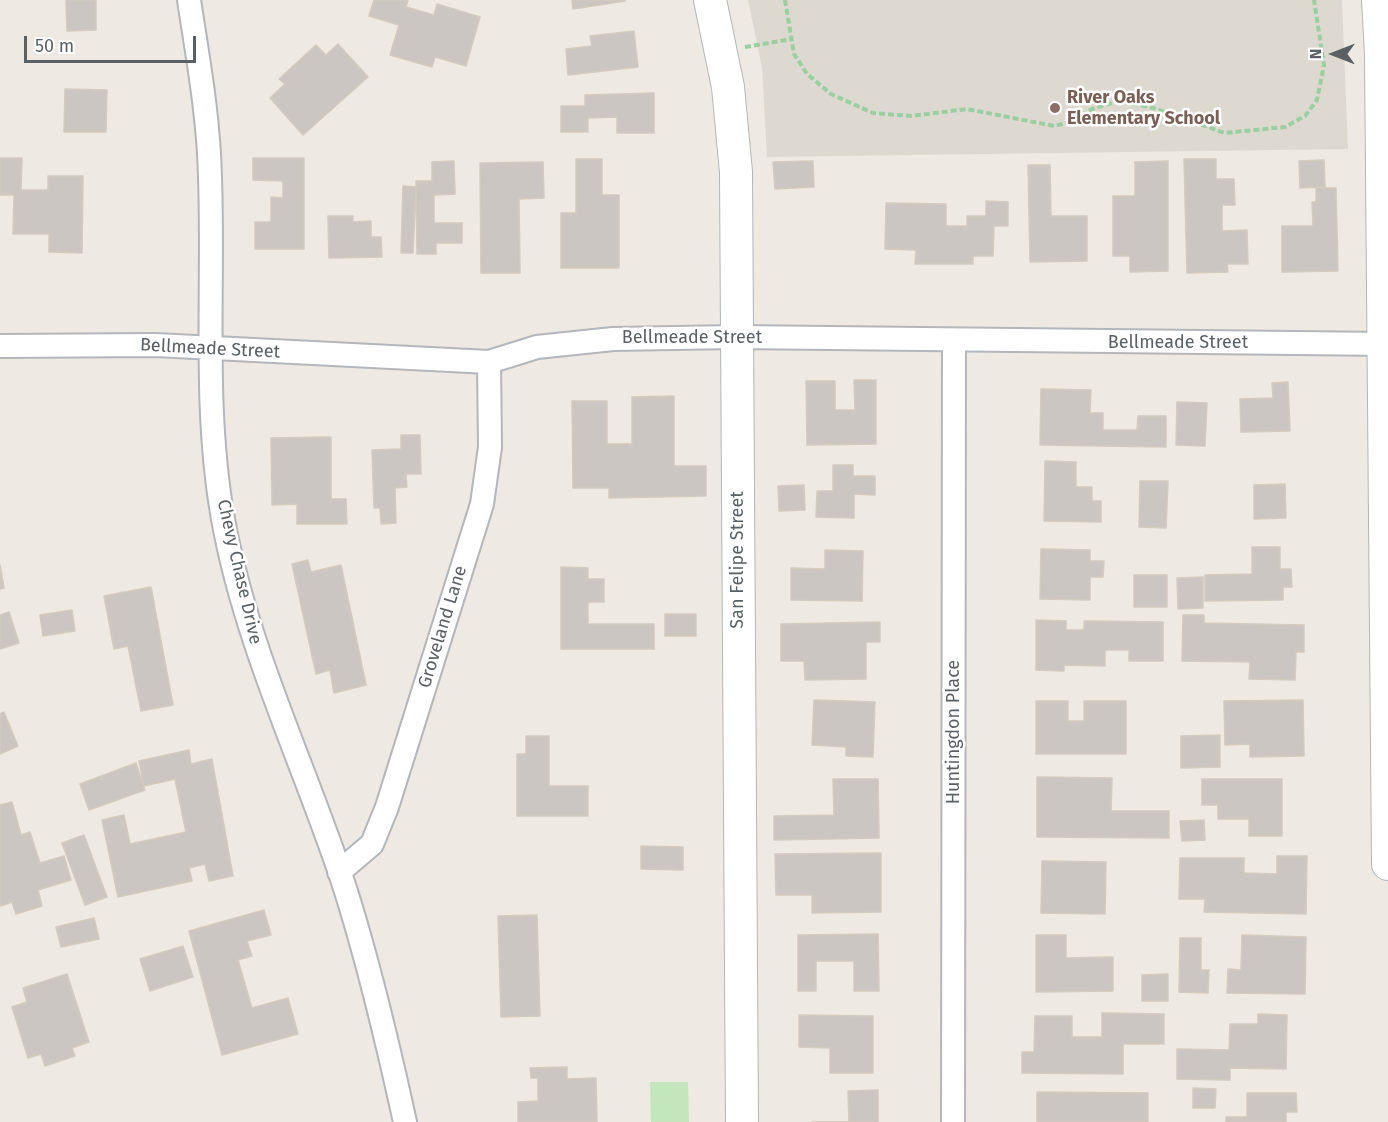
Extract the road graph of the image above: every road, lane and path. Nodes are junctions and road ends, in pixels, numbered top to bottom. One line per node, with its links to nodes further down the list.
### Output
1 (189, 0): 12 (street, Chevy Chase Drive)
2 (710, 0): 8 (main road, San Felipe Street)
3 (784, 0): 6 (path)
4 (1314, 0): 6 (path)
5 (1378, 0): 10 (main road)
6 (792, 39): 7 (path)
7 (773, 42)
8 (736, 337): 9 (street, Bellmeade Street); 13 (street, Bellmeade Street); 17 (main road, San Felipe Street)
9 (954, 341): 10 (street, Bellmeade Street); 18 (street, Huntingdon Place)
10 (1386, 344): 14 (main road)
11 (0, 346): 12 (street, Bellmeade Street)
12 (210, 350): 13 (street, Bellmeade Street); 15 (street, Chevy Chase Drive)
13 (489, 362): 15 (street, Groveland Lane)
14 (1388, 864)
15 (339, 872): 16 (street, Chevy Chase Drive)
16 (405, 1122)
17 (742, 1122)
18 (953, 1122)

